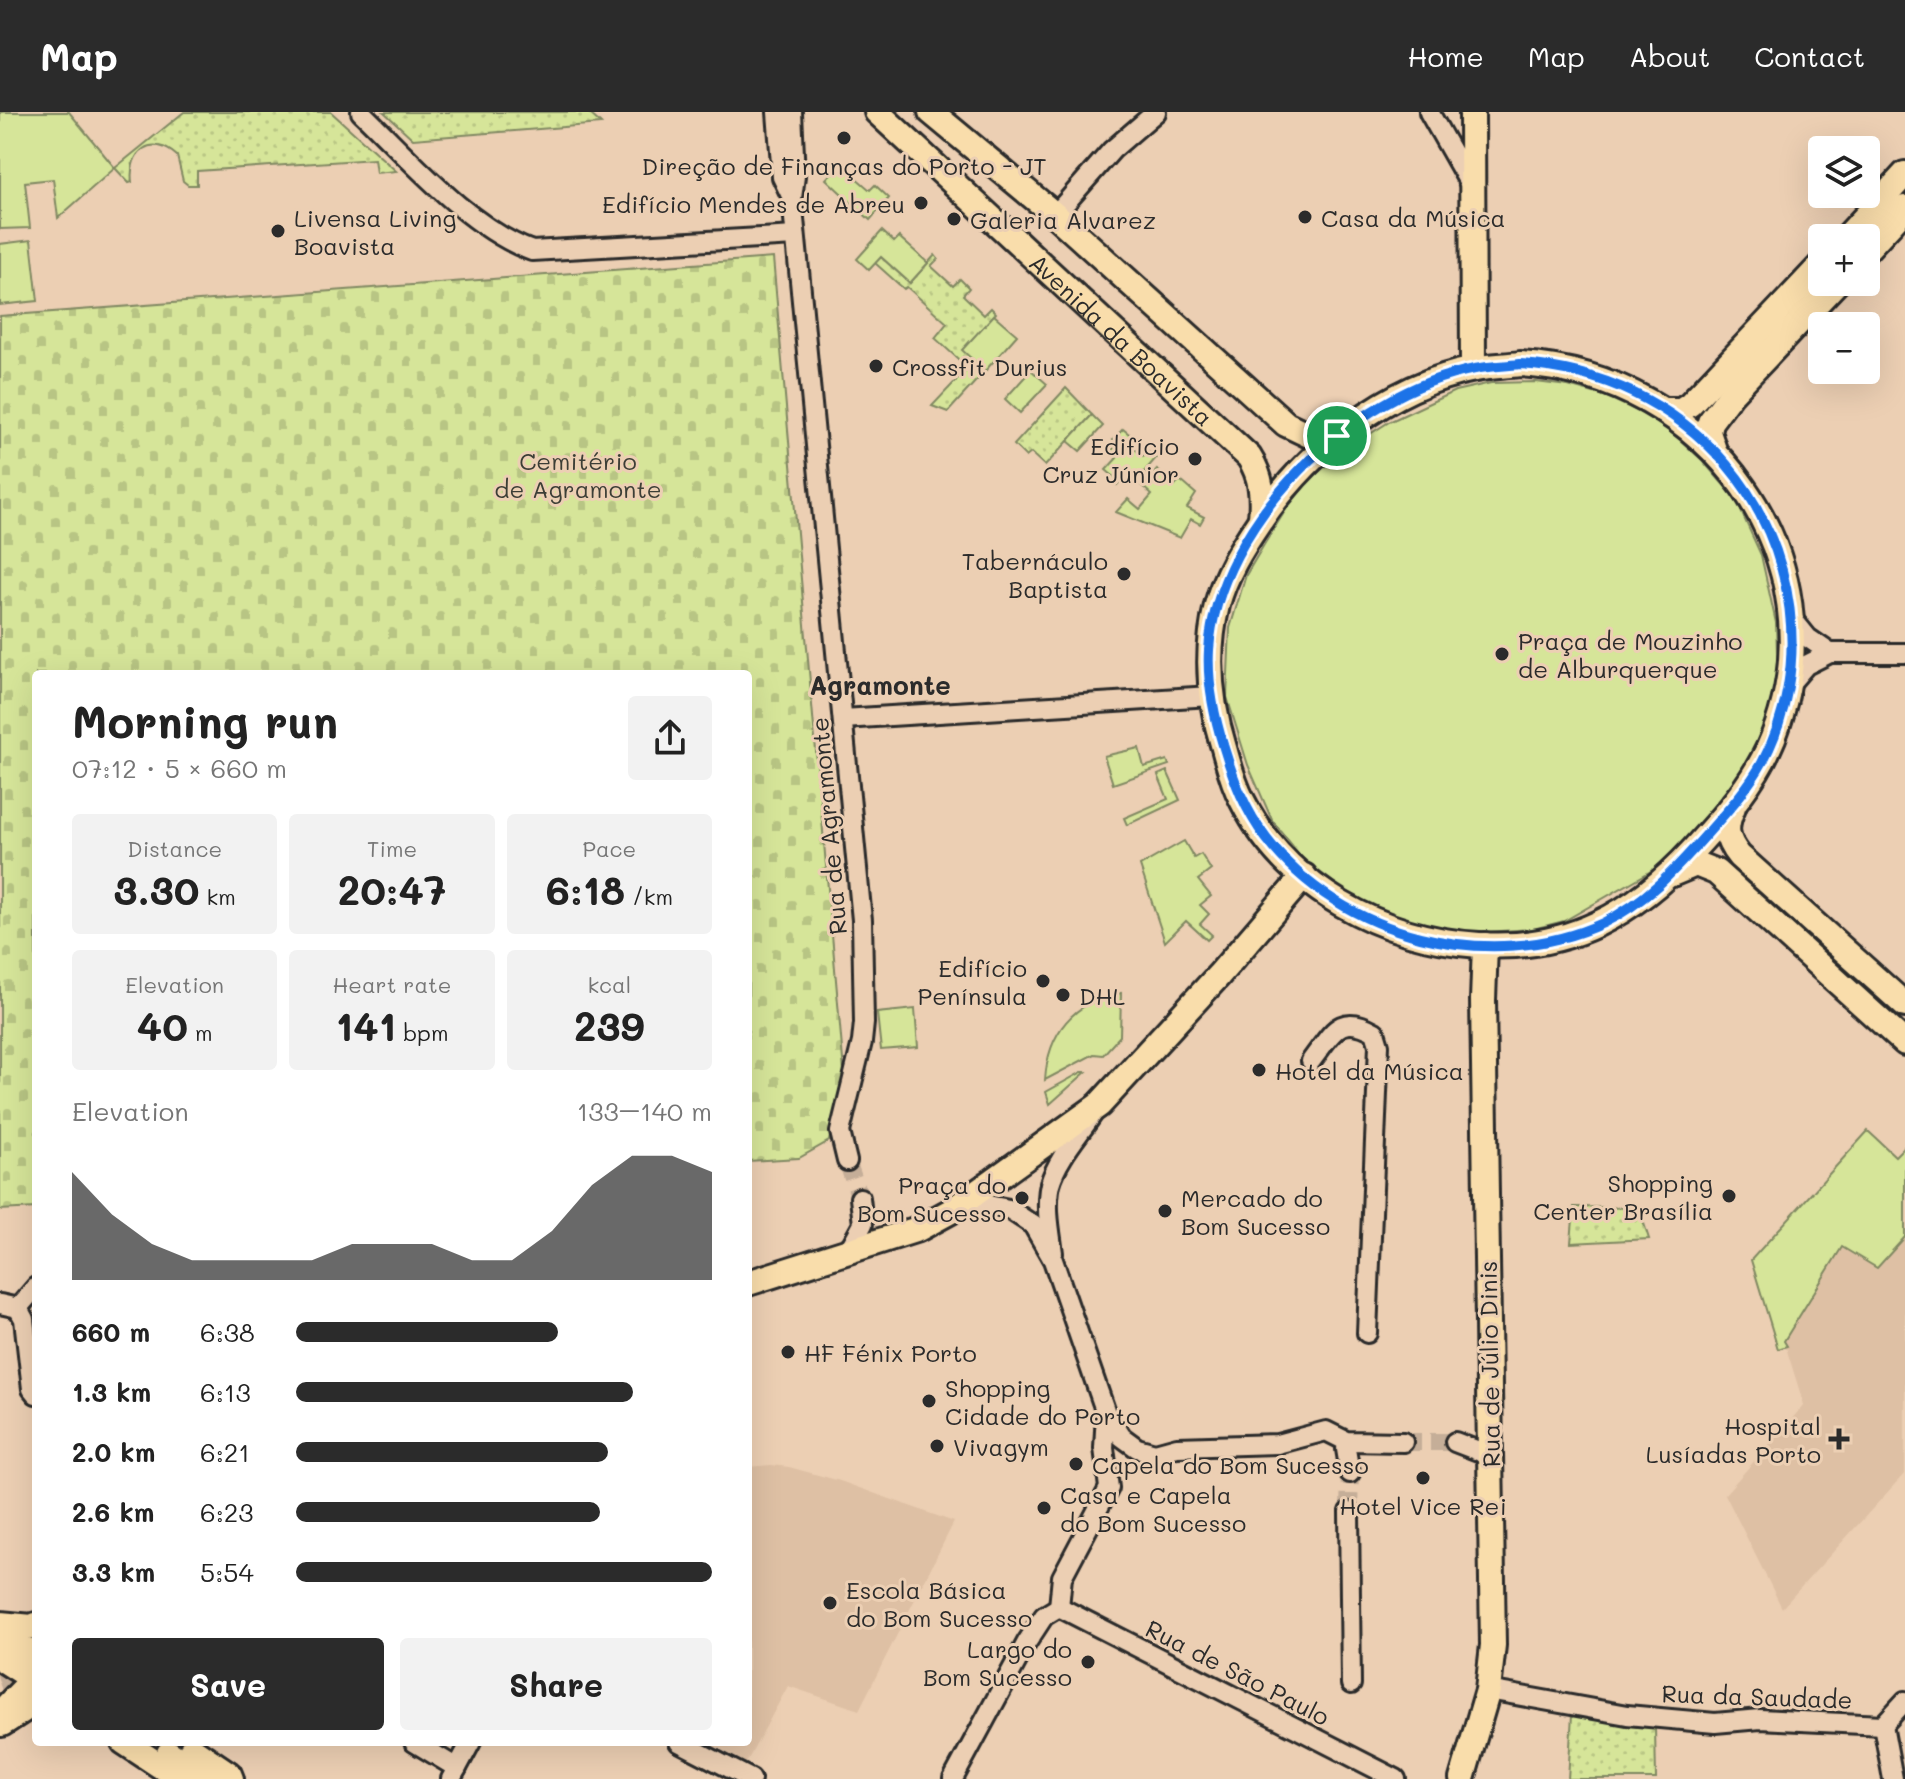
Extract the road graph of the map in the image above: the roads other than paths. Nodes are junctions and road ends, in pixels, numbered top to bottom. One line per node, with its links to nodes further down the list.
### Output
1 (361, 112): 16 (street)
2 (777, 112): 11 (street, Rua de Agramonte)
3 (792, 112): 11 (street, Rua de Agramonte)
4 (877, 112): 23 (main road, Avenida da Boavista)
5 (931, 112): 13 (main road, Avenida da Boavista)
6 (1156, 112): 13 (street)
7 (1429, 112): 10 (street)
8 (1472, 112): 10 (main road)
9 (1905, 174): 14 (main road)
10 (1471, 186): 19 (main road)
11 (792, 198): 16 (street, Rua de Agramonte)
12 (1905, 208): 15 (main road)
13 (1055, 215): 21 (main road, Avenida da Boavista)
14 (1859, 224)
15 (1880, 235)
16 (795, 236): 29 (street, Rua de Agramonte)
17 (1808, 279): 20 (main road)
18 (1824, 296): 22 (main road)
19 (1473, 369): 20 (main road); 21 (main road)
20 (1663, 410): 22 (main road)
21 (1337, 436): 23 (main road)
22 (1714, 450): 24 (main road)
23 (1261, 519): 28 (main road)
24 (1791, 617): 25 (street); 27 (main road)
25 (1830, 653): 26 (street); 27 (street)
26 (1905, 653)
27 (1787, 686): 30 (main road)
28 (1211, 696): 29 (street); 32 (main road)
29 (843, 719): 38 (street, Rua de Agramonte)
30 (1734, 804): 31 (main road); 34 (main road)
31 (1670, 875): 33 (main road); 35 (main road)
32 (1304, 876): 33 (main road); 37 (main road)
33 (1485, 945): 52 (main road, Rua de Júlio Dinis)
34 (1905, 1005)
35 (1905, 1043)
36 (1311, 1061): 46 (street)
37 (1099, 1105): 40 (main road); 42 (street)
38 (847, 1161)
39 (860, 1198): 41 (street)
40 (951, 1211): 41 (main road); 42 (street)
41 (847, 1253): 43 (main road)
42 (1053, 1260): 48 (street)
43 (752, 1282)
44 (32, 1290): 45 (street)
45 (9, 1306): 47 (street)
46 (1367, 1333)
47 (32, 1389)
48 (1106, 1413): 49 (street); 55 (street)
49 (1403, 1442)
50 (1455, 1442): 52 (street)
51 (1346, 1449): 53 (street)
52 (1490, 1460): 65 (main road, Rua de Júlio Dinis)
53 (1350, 1473)
54 (1349, 1512): 64 (street)
55 (1059, 1607): 81 (street); 82 (street, Rua de São Paulo)
56 (0, 1624): 57 (main road)
57 (32, 1625)
58 (0, 1638): 60 (main road)
59 (0, 1658): 61 (main road)
60 (32, 1675)
61 (32, 1677)
62 (32, 1682): 67 (main road)
63 (32, 1683): 68 (main road)
64 (1351, 1684)
65 (1488, 1690): 69 (street, Rua da Saudade); 83 (main road, Rua de Júlio Dinis)
66 (1904, 1704): 69 (street)
67 (0, 1713)
68 (0, 1725)
69 (1883, 1725): 84 (street)
70 (130, 1746): 77 (main road)
71 (159, 1746): 78 (main road)
72 (188, 1746): 79 (main road)
73 (419, 1746): 76 (street)
74 (469, 1746): 76 (street)
75 (687, 1746): 80 (street)
76 (454, 1773)
77 (180, 1779)
78 (207, 1779)
79 (231, 1779)
80 (751, 1779)
81 (953, 1779)
82 (1396, 1779)
83 (1462, 1779)
84 (1893, 1779)

